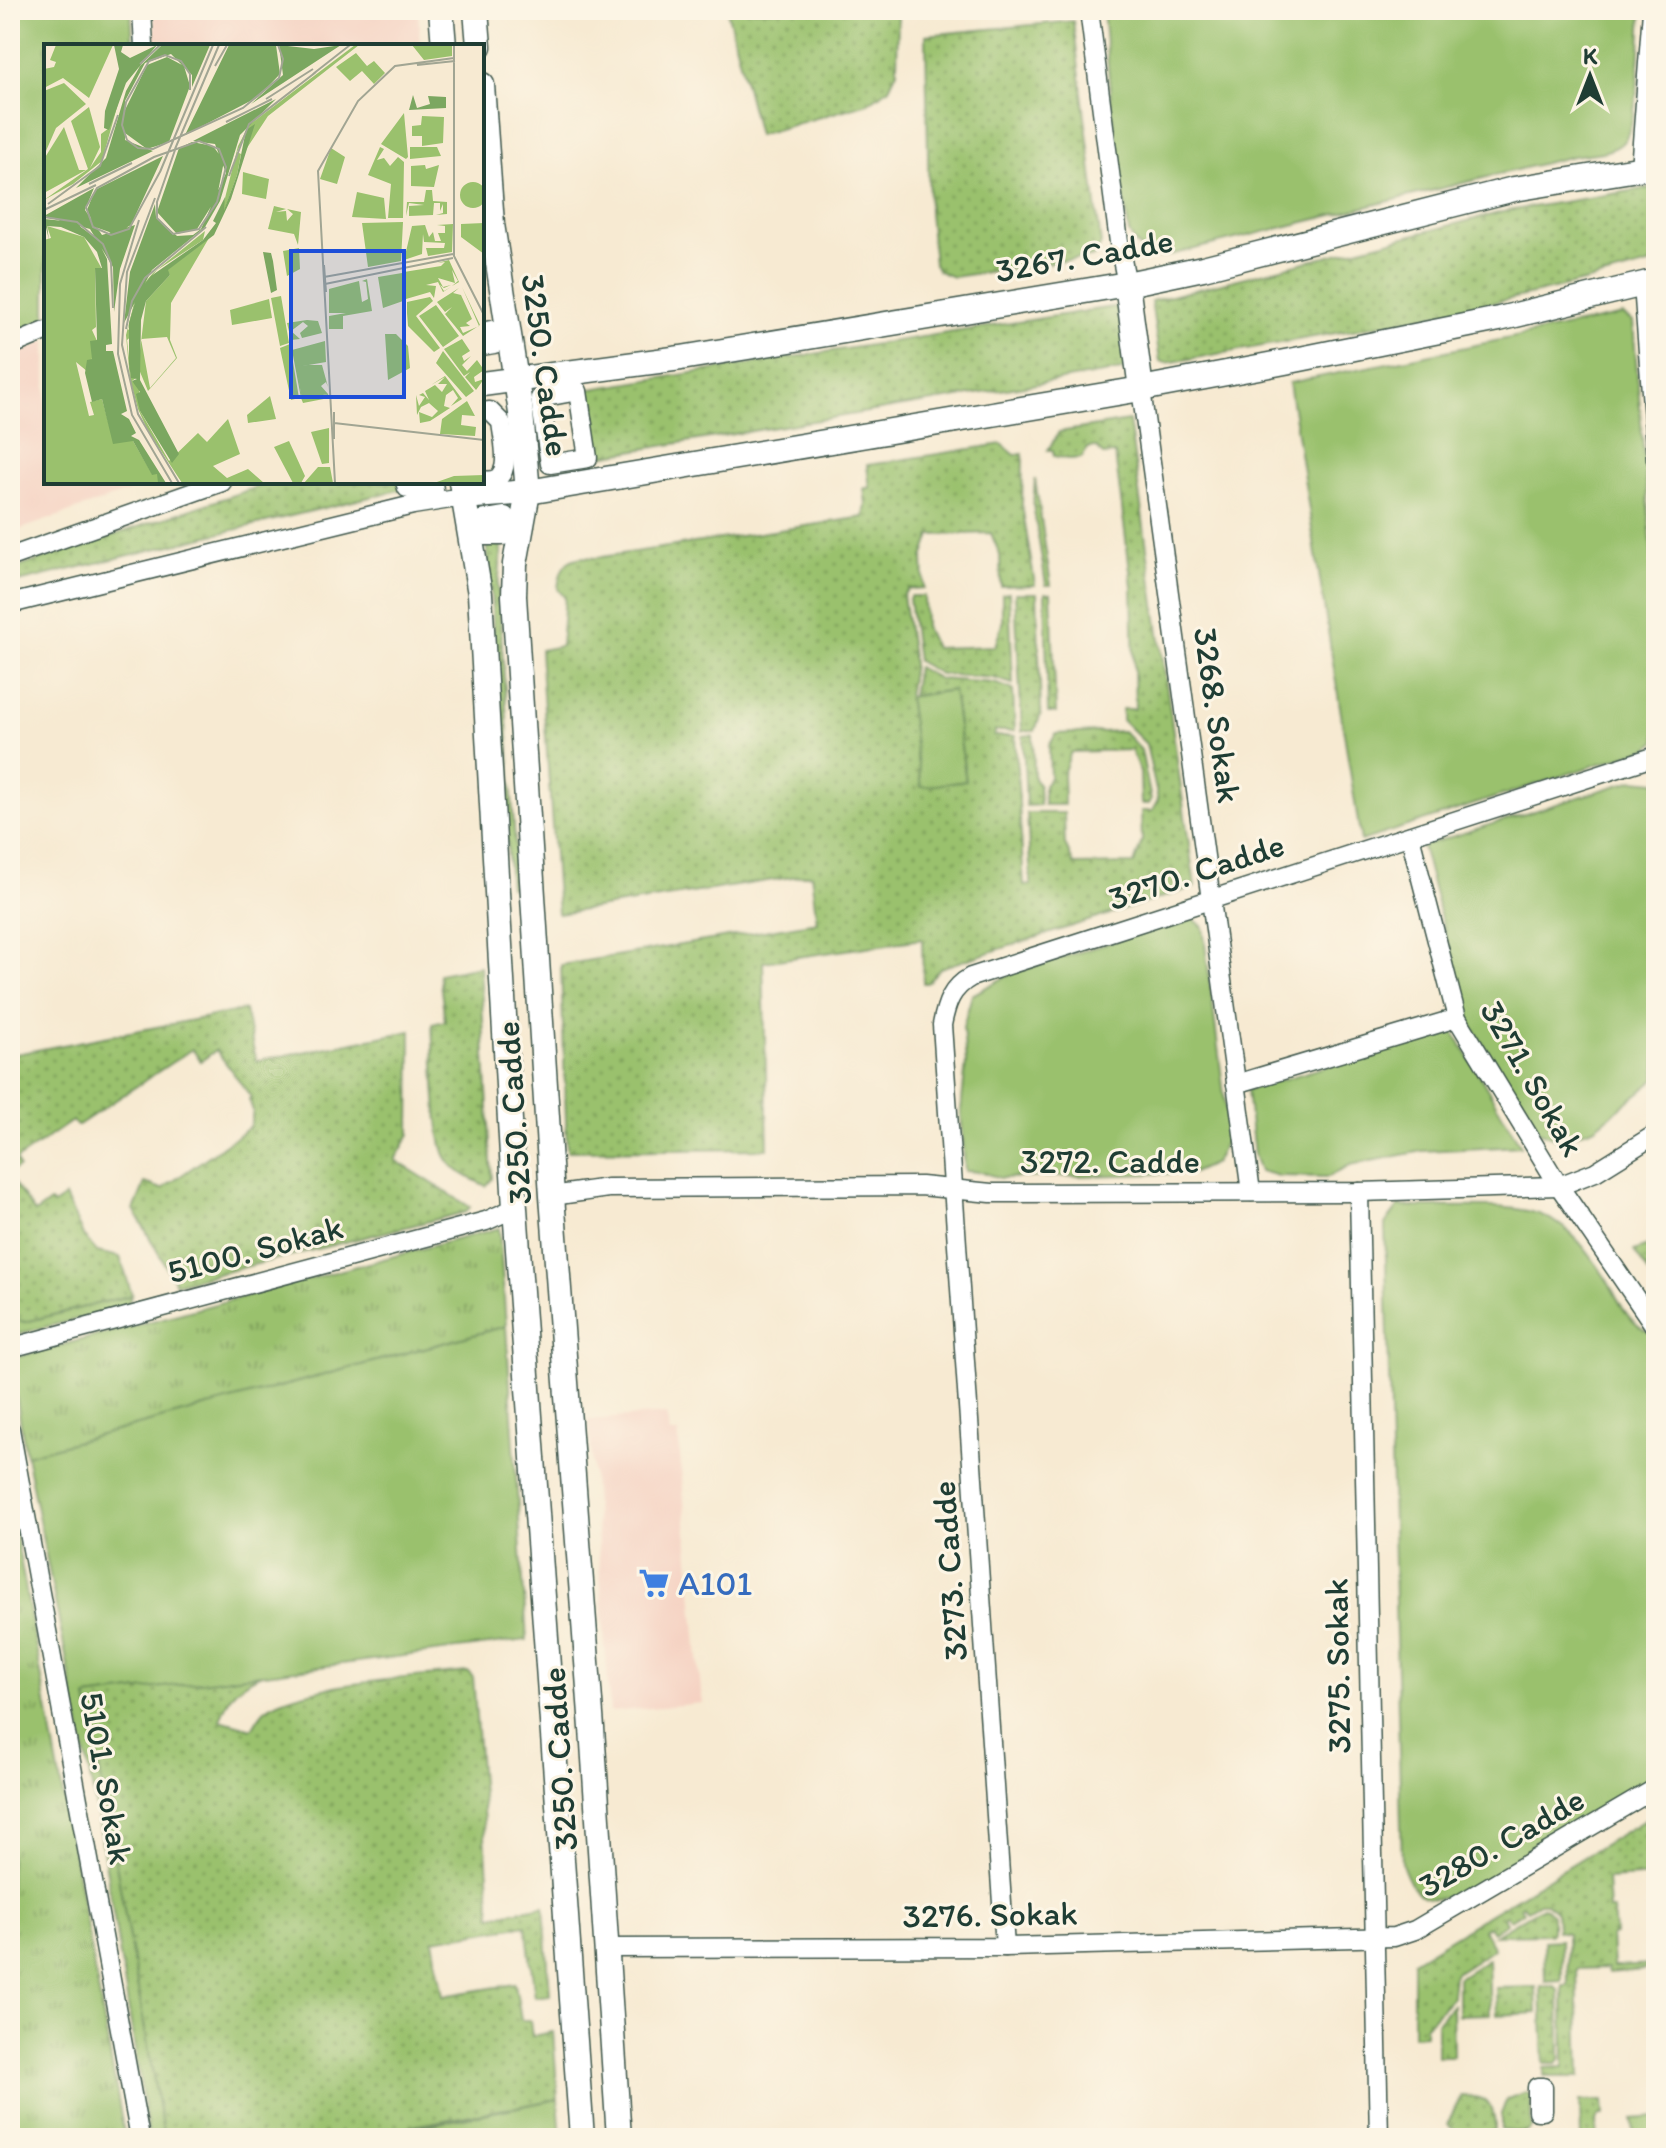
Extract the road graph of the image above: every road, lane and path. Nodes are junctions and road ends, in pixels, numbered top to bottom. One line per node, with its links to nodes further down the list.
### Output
1 (142, 10): 6 (street)
2 (441, 10): 7 (street)
3 (476, 10): 8 (street)
4 (1089, 10): 12 (street)
5 (1652, 10): 10 (street)
6 (144, 44)
7 (444, 44)
8 (479, 44)
9 (484, 113): 17 (street, 3250. Cadde)
10 (1648, 167): 12 (street, 3267. Cadde)
11 (1650, 283): 19 (street); 21 (street)
12 (1127, 284): 17 (street, 3267. Cadde); 19 (street)
13 (44, 332): 15 (street)
14 (484, 332): 16 (street)
15 (10, 346)
16 (484, 346)
17 (517, 379): 18 (street, 3267. Cadde); 27 (street, 3250. Cadde)
18 (484, 384)
19 (1141, 389): 27 (street); 32 (street, 3268. Sokak)
20 (484, 412): 22 (street)
21 (1656, 459)
22 (484, 480)
23 (216, 484): 28 (street)
24 (406, 484): 25 (street)
25 (433, 484)
26 (462, 489): 27 (street); 29 (street); 41 (street, 3250. Cadde)
27 (528, 492): 40 (street, 3250. Cadde)
28 (10, 557)
29 (10, 604)
30 (1656, 756): 31 (street, 3270. Cadde)
31 (1410, 836): 32 (street, 3270. Cadde); 33 (street, 3271. Sokak)
32 (1211, 900): 34 (street, 3268. Sokak); 37 (street, 3270. Cadde)
33 (1457, 1018): 34 (street); 36 (street, 3271. Sokak)
34 (1236, 1084): 38 (street, 3268. Sokak)
35 (1656, 1134): 36 (street, 3272. Cadde)
36 (1559, 1186): 39 (street, 3272. Cadde); 42 (street, 3271. Sokak)
37 (956, 1191): 38 (street, 3272. Cadde); 40 (street, 3272. Cadde); 47 (street, 3273. Cadde)
38 (1251, 1192): 39 (street, 3272. Cadde)
39 (1359, 1192): 46 (street, 3275. Sokak)
40 (552, 1196): 41 (street); 48 (street, 3250. Cadde)
41 (515, 1208): 43 (street, 5100. Sokak); 49 (street, 3250. Cadde)
42 (1656, 1328)
43 (10, 1348)
44 (10, 1429): 50 (street, 5101. Sokak)
45 (1656, 1788): 46 (street, 3280. Cadde)
46 (1375, 1938): 47 (street, 3276. Sokak); 53 (street, 3275. Sokak)
47 (1005, 1947): 48 (street, 3276. Sokak)
48 (605, 1948): 49 (street); 52 (street, 3250. Cadde)
49 (570, 1949): 51 (street, 3250. Cadde)
50 (140, 2138)
51 (582, 2138)
52 (619, 2138)
53 (1379, 2138)

